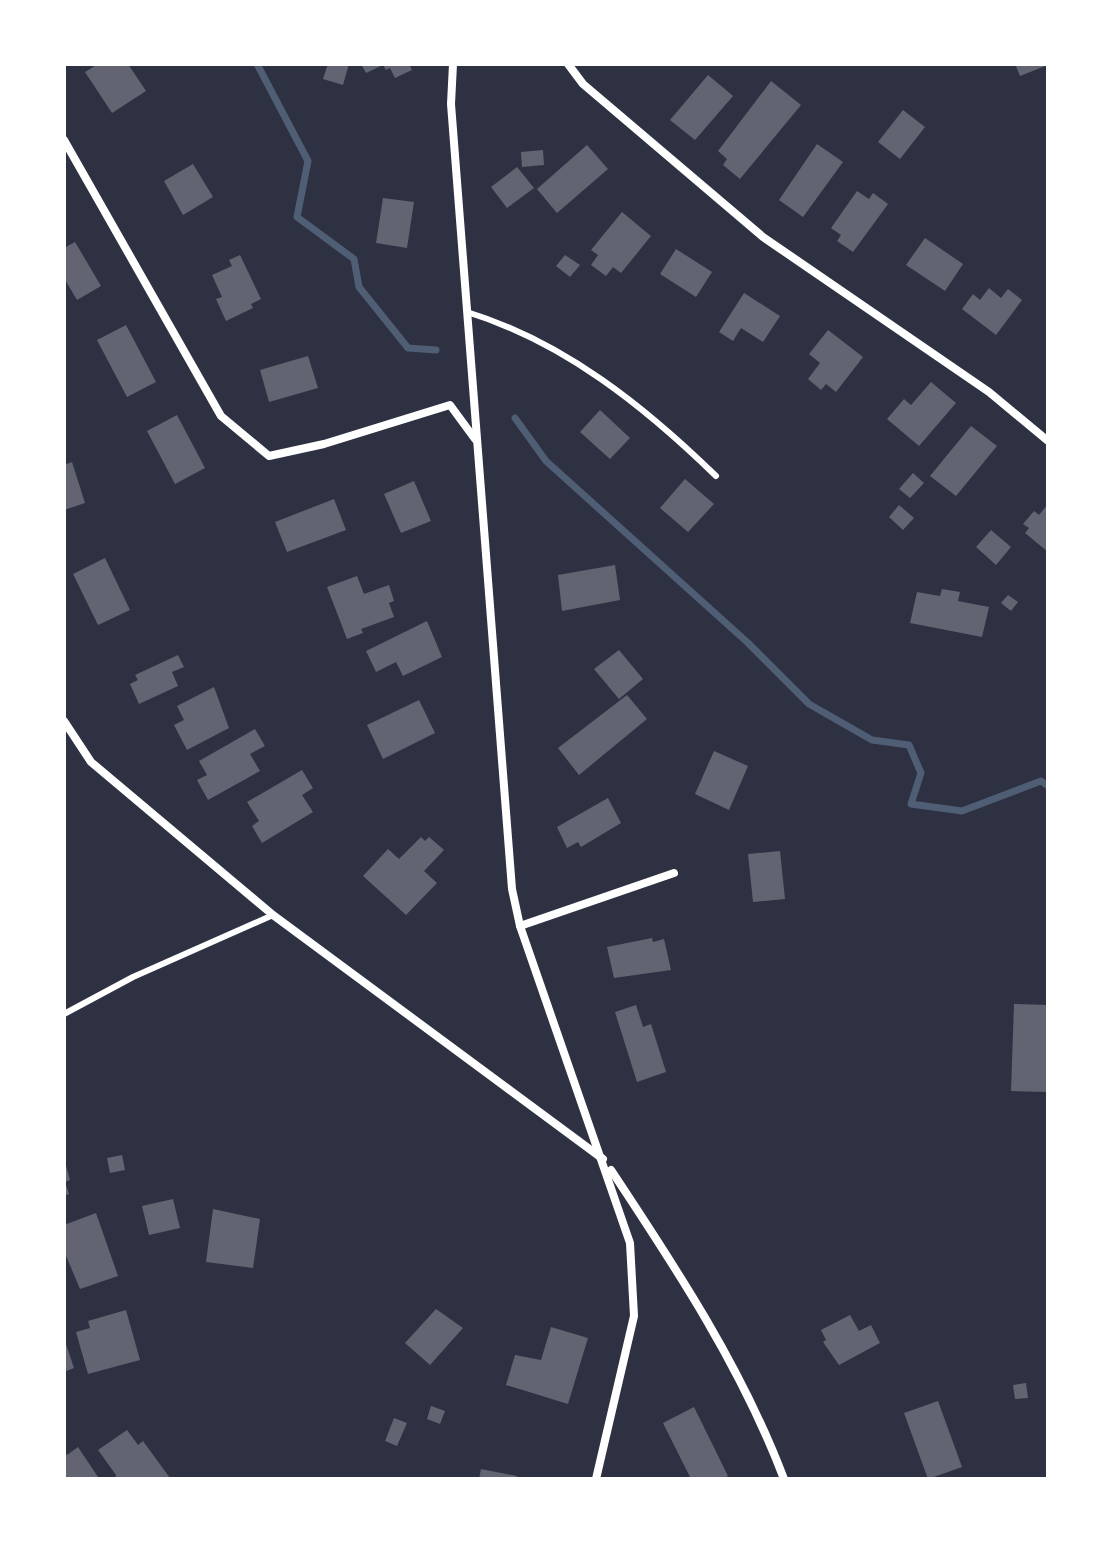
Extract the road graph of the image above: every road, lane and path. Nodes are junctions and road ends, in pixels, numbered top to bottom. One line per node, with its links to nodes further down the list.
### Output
1 (453, 64): 4 (street)
2 (568, 64): 6 (street)
3 (64, 140): 5 (street)
4 (467, 312): 5 (street); 7 (lane)
5 (477, 441): 11 (street)
6 (1048, 441)
7 (716, 476)
8 (64, 721): 10 (street)
9 (674, 873): 11 (street)
10 (273, 915): 12 (lane); 13 (street)
11 (520, 926): 13 (street)
12 (64, 1014)
13 (603, 1159): 14 (street); 15 (street)
14 (596, 1479)
15 (784, 1479)

